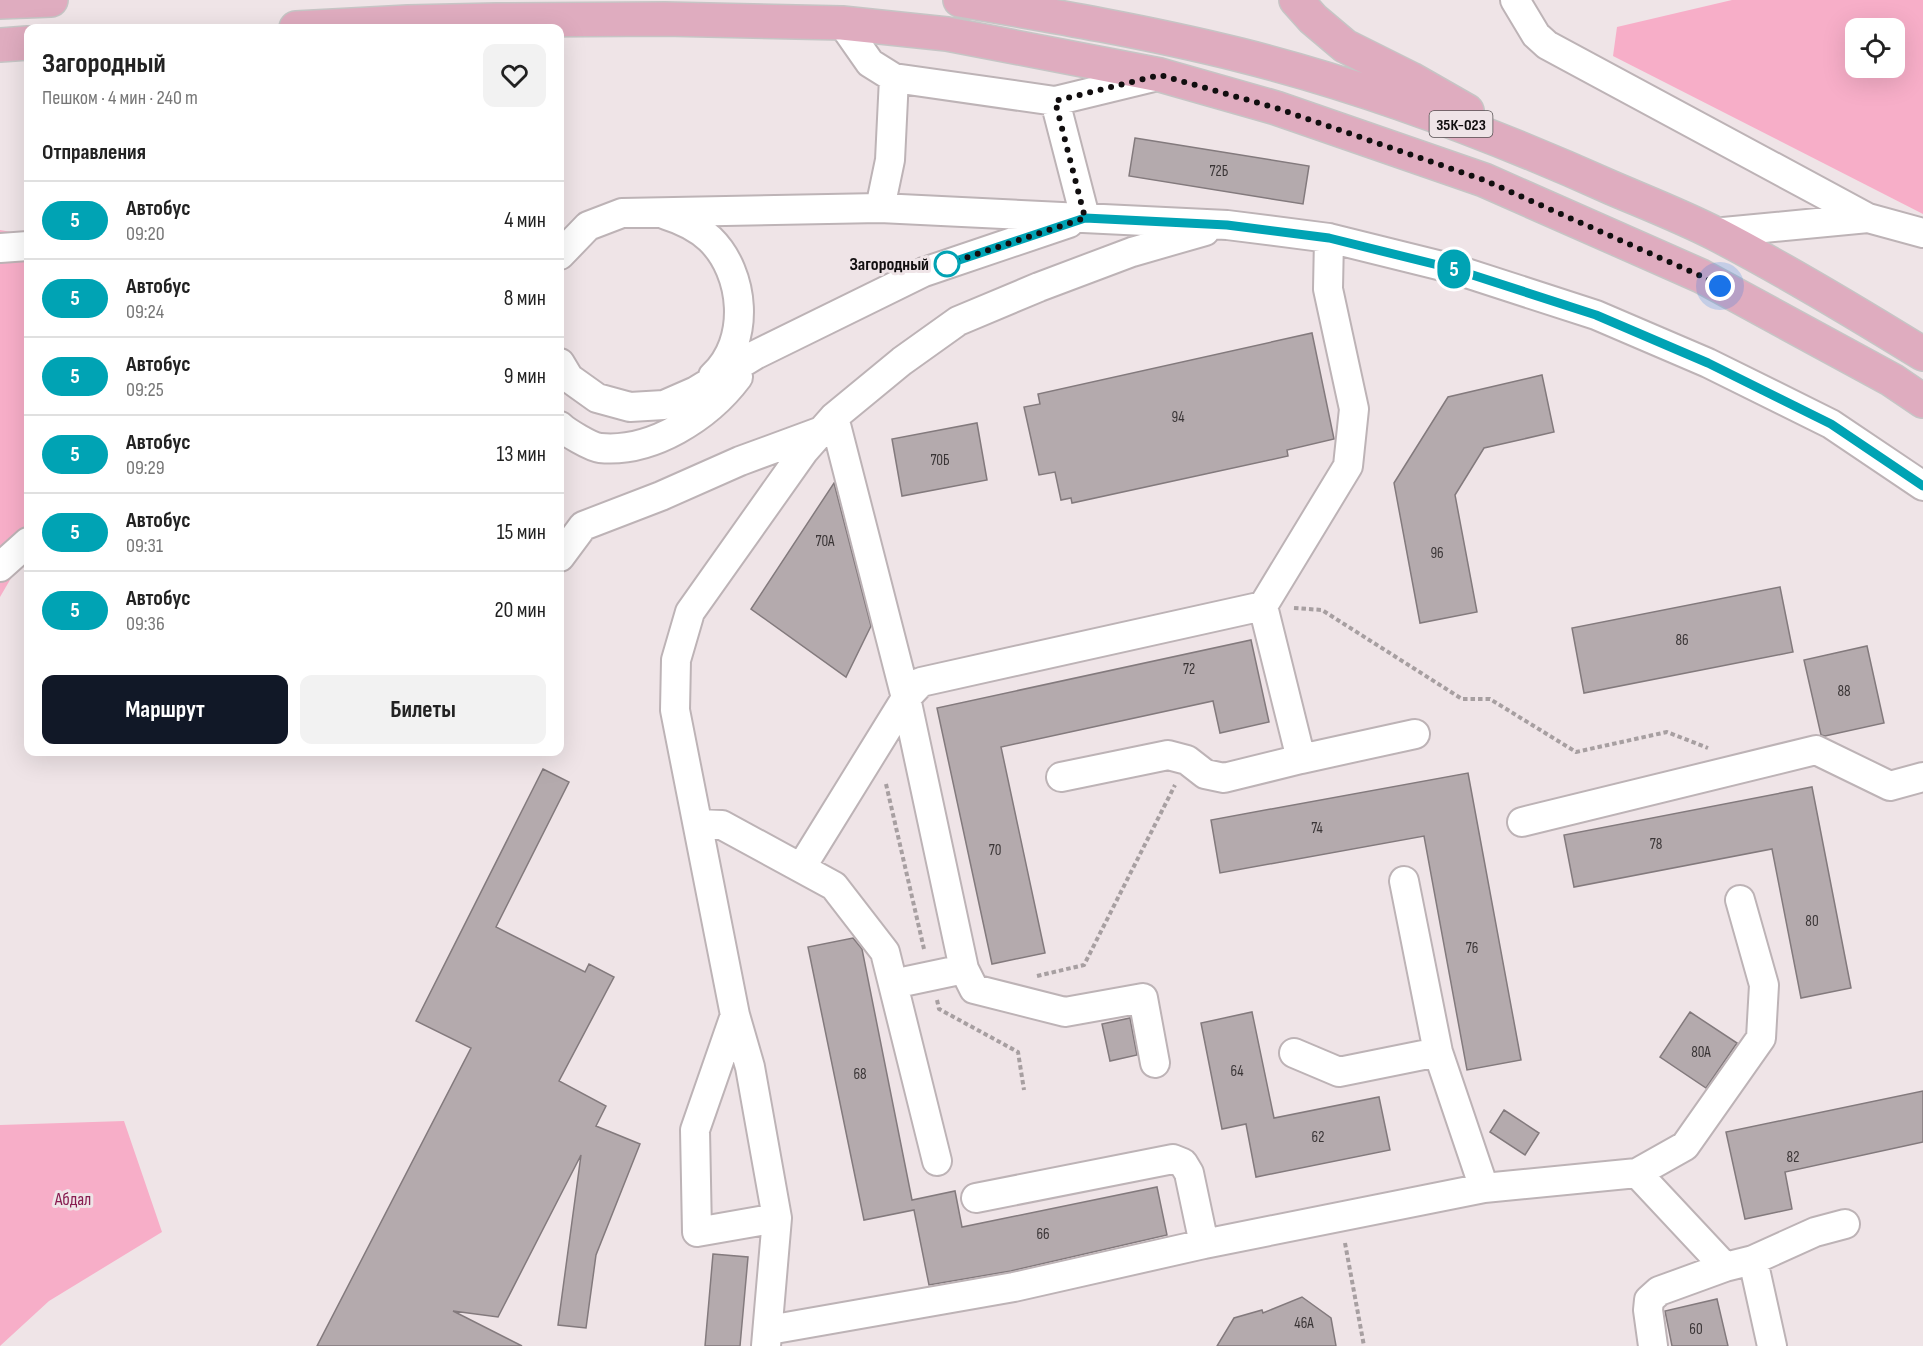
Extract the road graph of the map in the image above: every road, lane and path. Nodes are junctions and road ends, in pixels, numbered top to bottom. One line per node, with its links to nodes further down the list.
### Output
1 (51, 0): 5 (main road)
2 (960, 0): 13 (main road, 35К-023)
3 (1296, 0): 13 (main road)
4 (1515, 0): 17 (street)
5 (0, 2)
6 (842, 23): 7 (main road, 35К-023); 10 (main road, 35К-023); 11 (street)
7 (396, 24)
8 (24, 43): 9 (main road)
9 (0, 45)
10 (1160, 75): 12 (street); 29 (main road, 35К-023)
11 (894, 78): 12 (street); 14 (street)
12 (1055, 101): 16 (street)
13 (1556, 163): 19 (main road, 35К-023)
14 (880, 208): 15 (street); 16 (street)
15 (658, 212): 24 (street); 28 (street)
16 (1085, 218): 18 (street); 26 (street)
17 (1868, 218): 19 (street); 20 (street)
18 (1227, 225): 21 (street); 30 (street)
19 (1713, 232): 25 (main road, 35К-023)
20 (1923, 233)
21 (1329, 238): 32 (street); 36 (street)
22 (24, 246): 23 (street)
23 (0, 248)
24 (564, 249)
25 (1923, 354)
26 (755, 355): 28 (street); 31 (street)
27 (564, 370): 28 (street)
28 (696, 391)
29 (1923, 401)
30 (828, 424): 34 (street); 37 (street); 45 (street)
31 (564, 428)
32 (1923, 486)
33 (24, 546): 35 (street)
34 (564, 552)
35 (0, 567)
36 (1263, 606): 37 (street); 39 (street); 41 (path)
37 (906, 698): 46 (street); 50 (street)
38 (1416, 734): 39 (street)
39 (1300, 759): 40 (street)
40 (1187, 760): 42 (street); 49 (path)
41 (1748, 766): 43 (street); 44 (street)
42 (1061, 777)
43 (1923, 777)
44 (1522, 822)
45 (698, 824): 46 (street); 53 (street)
46 (801, 868): 51 (street)
47 (1404, 880): 54 (street)
48 (1740, 900): 58 (street)
49 (1029, 977)
50 (969, 979): 51 (street); 52 (path); 56 (street)
51 (893, 984): 57 (street)
52 (936, 997)
53 (735, 1015): 62 (street); 62 (street)
54 (1438, 1052): 55 (street); 59 (street)
55 (1294, 1053)
56 (1155, 1063)
57 (937, 1161)
58 (1637, 1173): 59 (street); 66 (street)
59 (1484, 1188): 61 (street)
60 (976, 1198): 64 (street)
61 (1340, 1217): 64 (street); 68 (path)
62 (777, 1218): 67 (street)
63 (1845, 1224): 65 (street)
64 (1204, 1244): 67 (street)
65 (1753, 1260): 66 (street); 70 (street)
66 (1725, 1267): 69 (street)
67 (768, 1338)
68 (1364, 1346)
69 (1653, 1346)
70 (1772, 1346)

